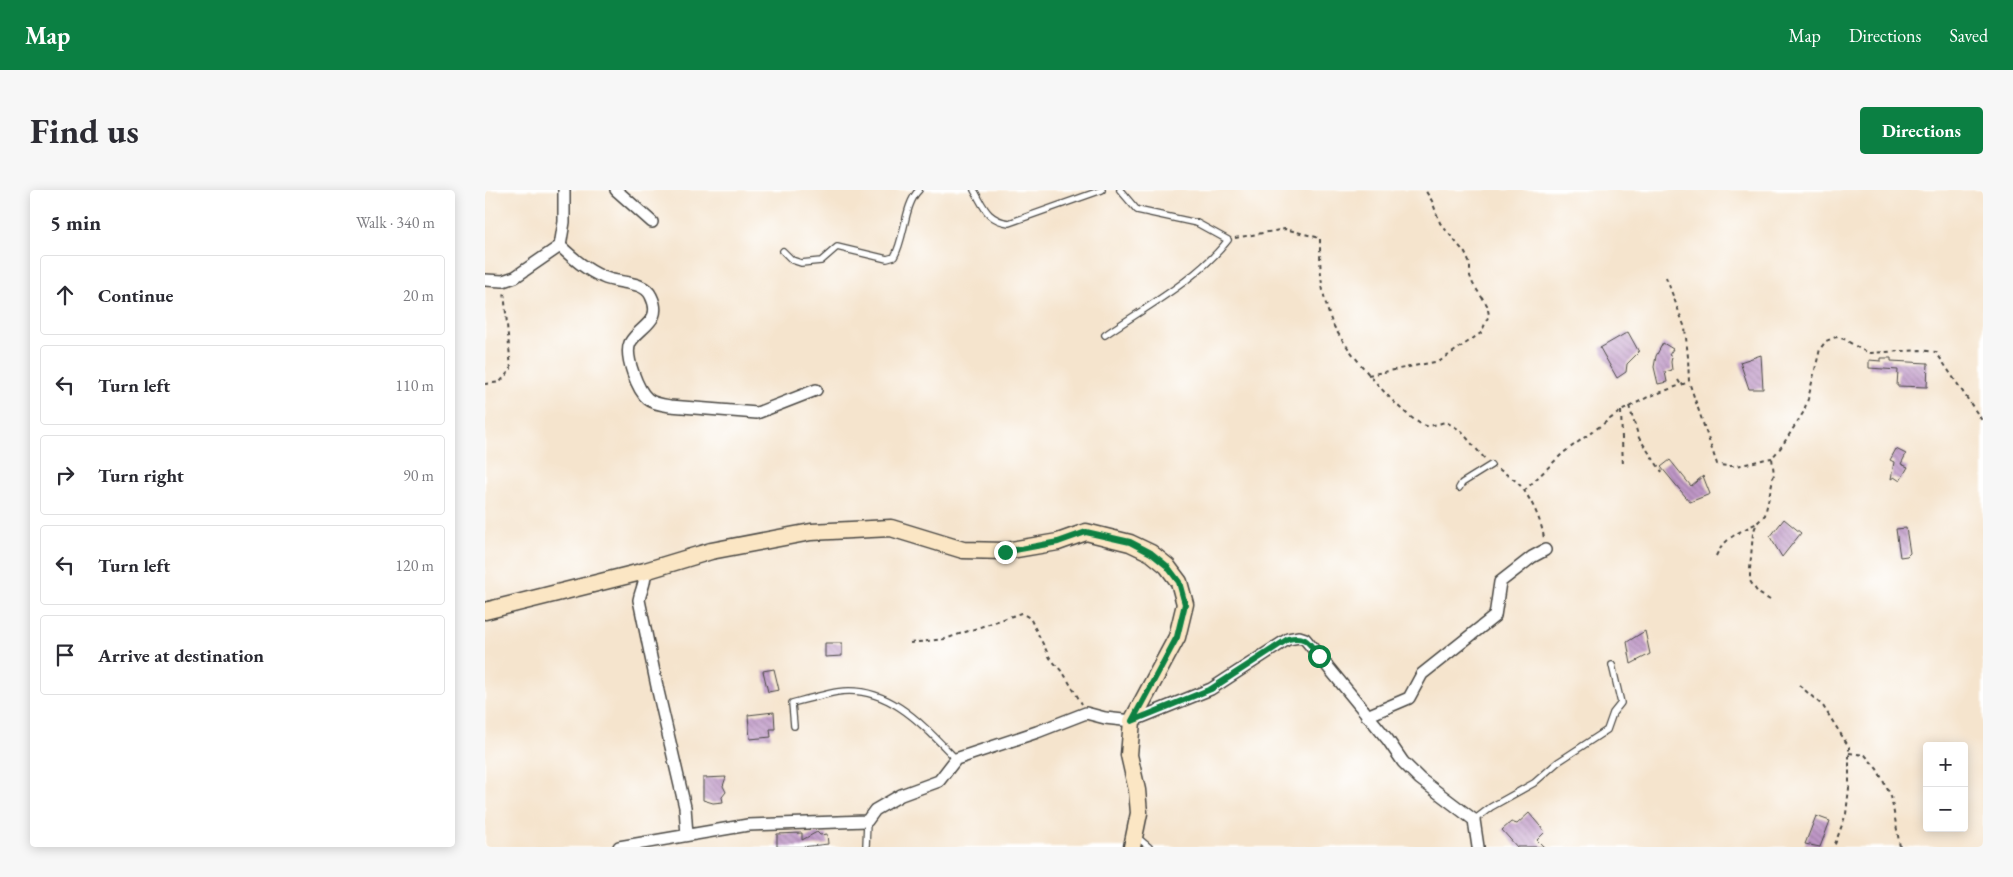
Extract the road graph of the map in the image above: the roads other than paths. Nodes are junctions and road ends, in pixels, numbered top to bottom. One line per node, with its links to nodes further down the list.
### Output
1 (564, 190): 8 (street)
2 (616, 190): 7 (street)
3 (919, 190): 9 (lane)
4 (974, 190): 5 (lane)
5 (1102, 190)
6 (1119, 190): 11 (lane)
7 (652, 222)
8 (560, 246): 10 (street); 12 (street)
9 (783, 251)
10 (485, 280)
11 (1105, 335)
12 (816, 390)
13 (1491, 465): 14 (lane)
14 (1459, 488)
15 (1545, 550): 19 (street)
16 (645, 571): 17 (street); 20 (street); 25 (street)
17 (485, 611)
18 (1613, 665): 23 (lane)
19 (1367, 716): 20 (street); 23 (street)
20 (1132, 721): 22 (street); 26 (street)
21 (794, 726): 22 (lane)
22 (955, 759): 24 (street)
23 (1474, 820): 30 (street)
24 (867, 821): 25 (street); 28 (lane)
25 (687, 835): 27 (street)
26 (1133, 841): 29 (lane)
27 (619, 847)
28 (866, 847)
29 (1149, 847)
30 (1477, 847)

